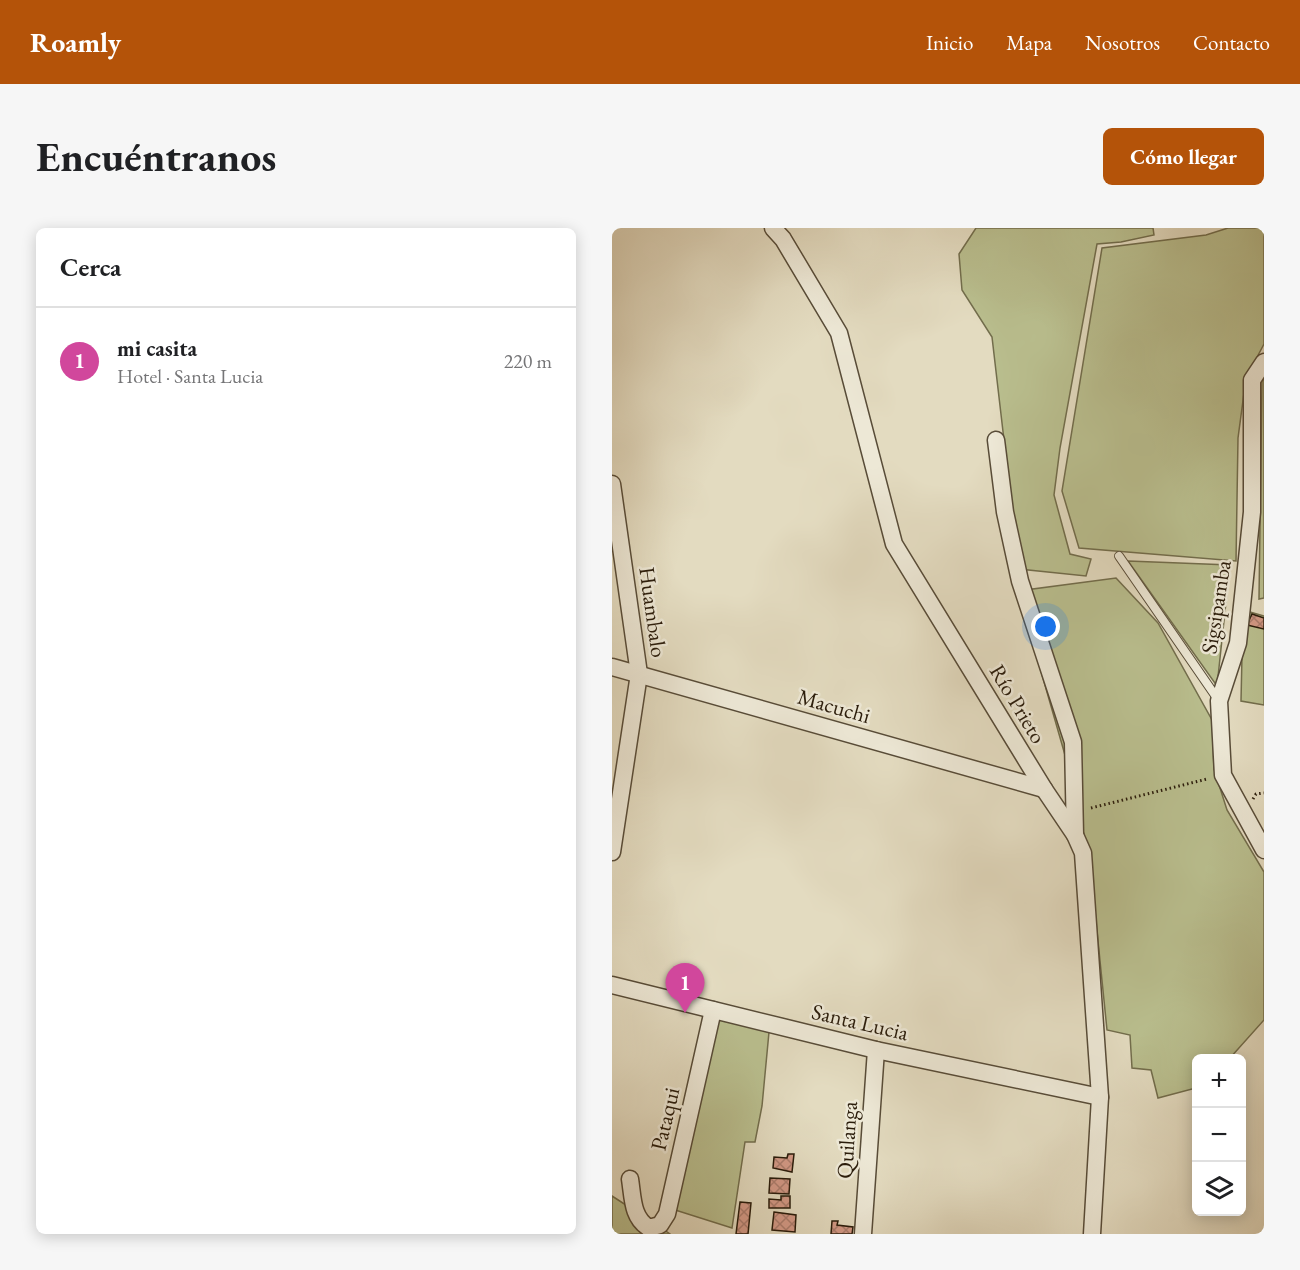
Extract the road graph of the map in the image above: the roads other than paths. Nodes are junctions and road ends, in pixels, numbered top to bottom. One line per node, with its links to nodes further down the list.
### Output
1 (773, 228): 9 (street, Río Prieto)
2 (1264, 362): 8 (street, Sigsipamba)
3 (996, 440): 10 (street)
4 (612, 484): 7 (street, Huambalo)
5 (1119, 556): 8 (lane)
6 (612, 667): 7 (street, Macuchi)
7 (639, 674): 9 (street, Macuchi); 12 (street, Huambalo)
8 (1219, 701): 11 (street, Sigsipamba)
9 (1044, 789): 10 (street, Río Prieto)
10 (1075, 835): 16 (street, Río Prieto)
11 (1264, 850)
12 (612, 852)
13 (612, 986): 14 (street, Santa Lucia)
14 (713, 1010): 15 (street, Santa Lucia); 17 (street, Pataqui)
15 (876, 1050): 16 (street, Santa Lucia); 18 (street, Quilanga)
16 (1100, 1097): 19 (street, Río Prieto)
17 (630, 1179)
18 (863, 1234)
19 (1092, 1234)

